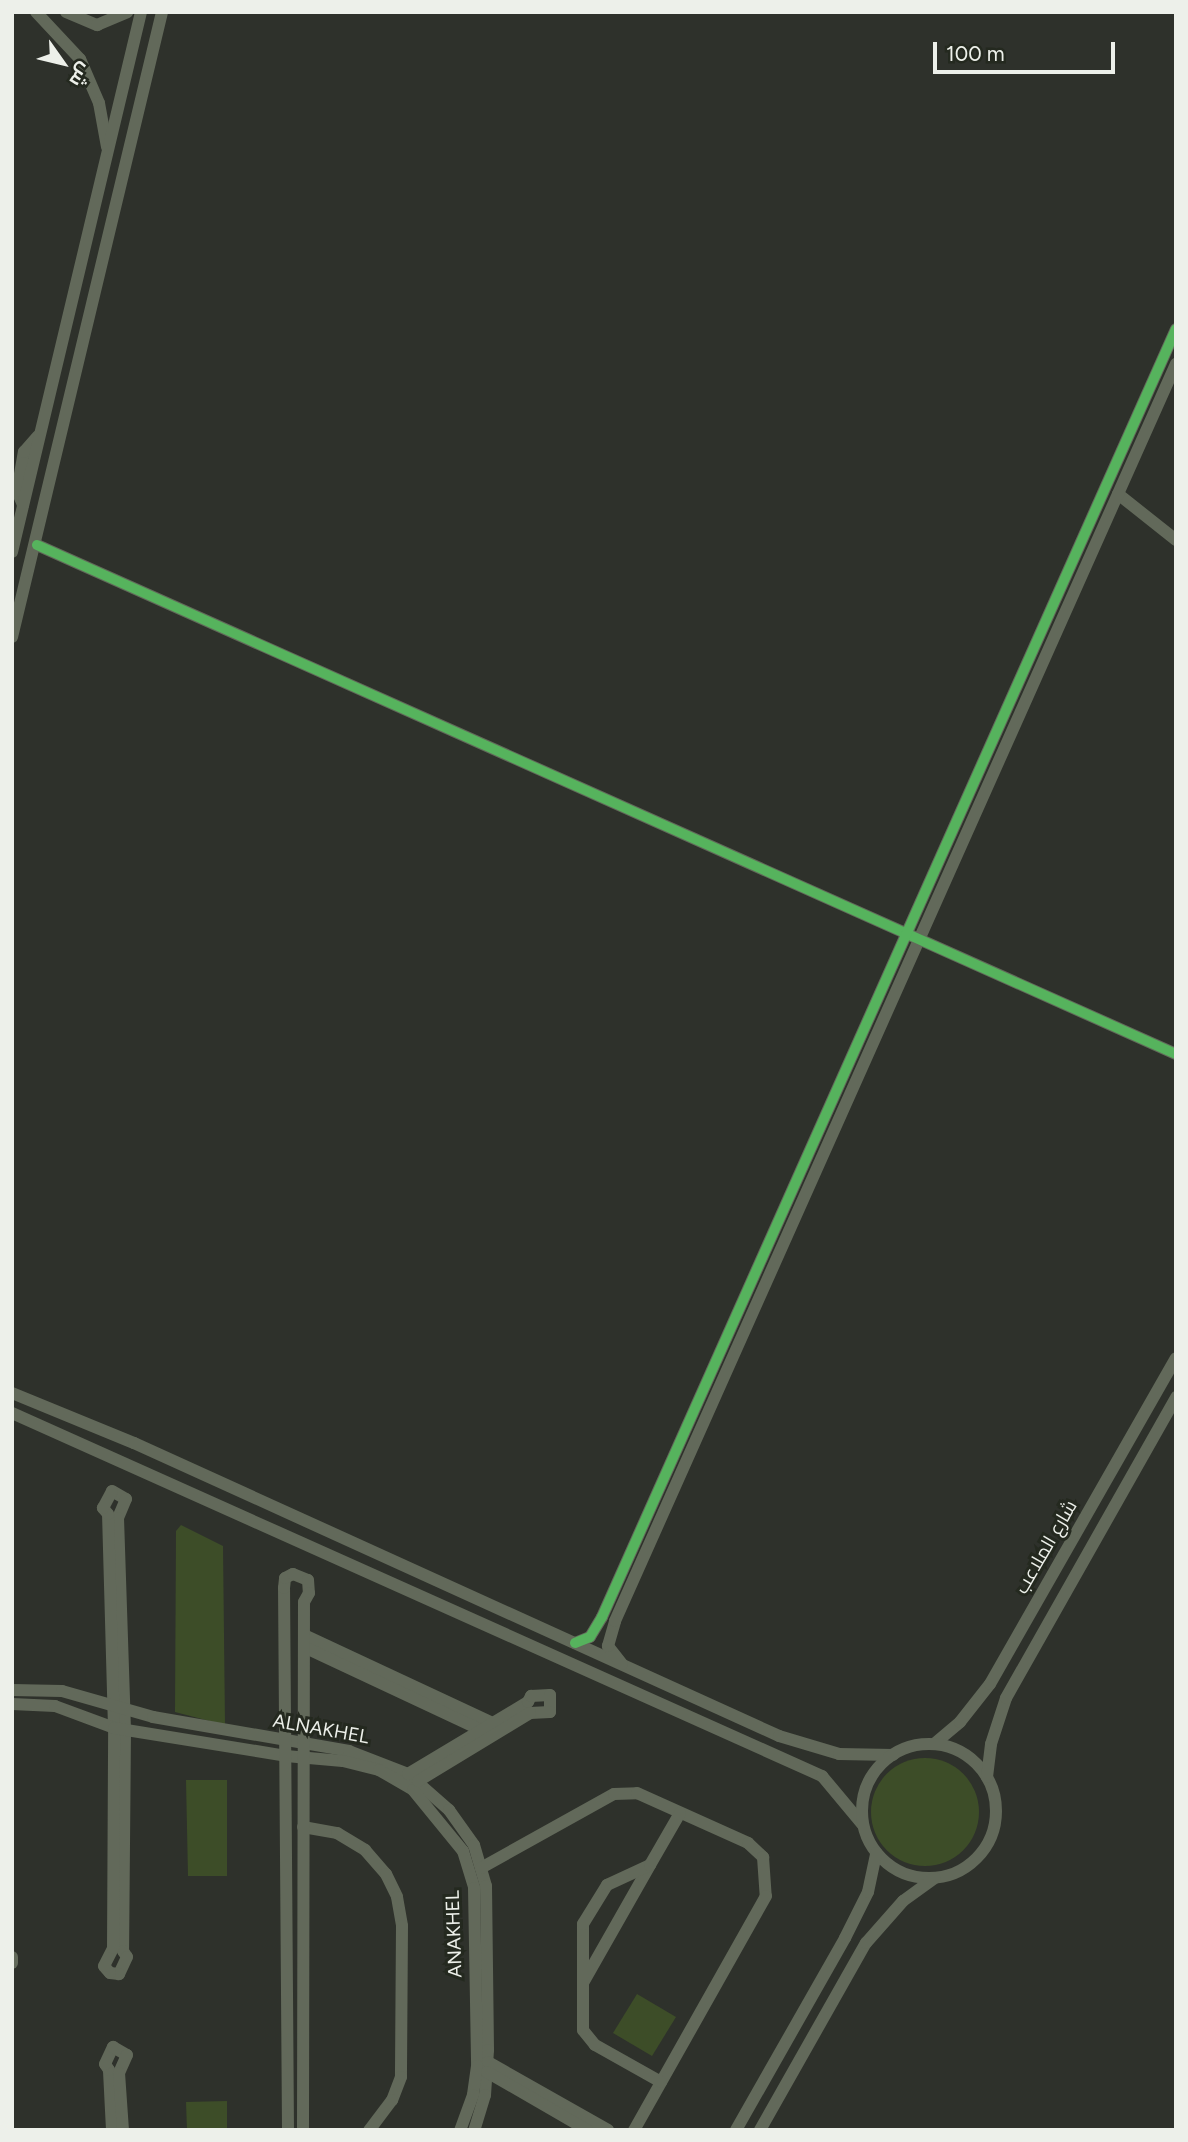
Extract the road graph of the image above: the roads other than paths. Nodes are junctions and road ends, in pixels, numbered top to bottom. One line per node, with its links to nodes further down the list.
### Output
1 (36, 12): 6 (street)
2 (66, 12): 3 (street)
3 (127, 12)
4 (141, 12): 6 (street)
5 (162, 12): 12 (street)
6 (107, 152): 13 (street)
7 (1176, 329): 8 (street)
8 (1171, 350): 15 (street)
9 (1176, 364): 10 (street)
10 (1118, 494): 11 (street); 15 (street)
11 (1176, 540)
12 (37, 545): 14 (street); 15 (street)
13 (12, 552)
14 (12, 637)
15 (913, 937): 16 (street); 22 (street); 23 (street)
16 (1176, 1054)
17 (1176, 1358): 30 (street, شارع الملاعب)
18 (12, 1393): 22 (street)
19 (1176, 1397): 34 (street, شارع الملاعب)
20 (12, 1413): 37 (street)
21 (304, 1641): 27 (street); 29 (street); 31 (street); 32 (street)
22 (575, 1643): 23 (street)
23 (622, 1664): 33 (street)
24 (12, 1690): 26 (street, ALNAKHEL)
25 (12, 1704): 28 (street)
26 (118, 1709): 26 (street); 28 (street); 31 (street, ALNAKHEL)
27 (493, 1723): 29 (street); 35 (street)
28 (120, 1729): 28 (street); 31 (street)
29 (481, 1730): 35 (street)
30 (934, 1744): 33 (street); 34 (street)
31 (286, 1750): 32 (street, ALNAKHEL); 50 (street)
32 (304, 1750): 35 (street, ALNAKHEL); 38 (street); 53 (street, ANAKHEL)
33 (893, 1755): 37 (street)
34 (987, 1777): 42 (street)
35 (413, 1778): 41 (street, ALNAKHEL)
36 (680, 1812): 40 (street); 41 (street); 47 (street)
37 (863, 1825): 39 (street)
38 (303, 1827): 51 (street); 52 (street)
39 (876, 1853): 42 (street); 58 (street)
40 (650, 1865): 45 (street); 45 (street)
41 (481, 1868): 46 (street, ALNAKHEL)
42 (935, 1878): 59 (street)
43 (12, 1956): 44 (street)
44 (12, 1963)
45 (582, 1987): 47 (street)
46 (487, 2067): 54 (street, ALNAKHEL); 55 (street); 56 (street)
47 (661, 2082): 57 (street)
48 (112, 2130): 49 (street)
49 (123, 2130)
50 (288, 2130)
51 (303, 2130)
52 (369, 2130)
53 (460, 2130)
54 (474, 2130)
55 (587, 2130)
56 (608, 2130)
57 (634, 2130)
58 (736, 2130)
59 (760, 2130)

